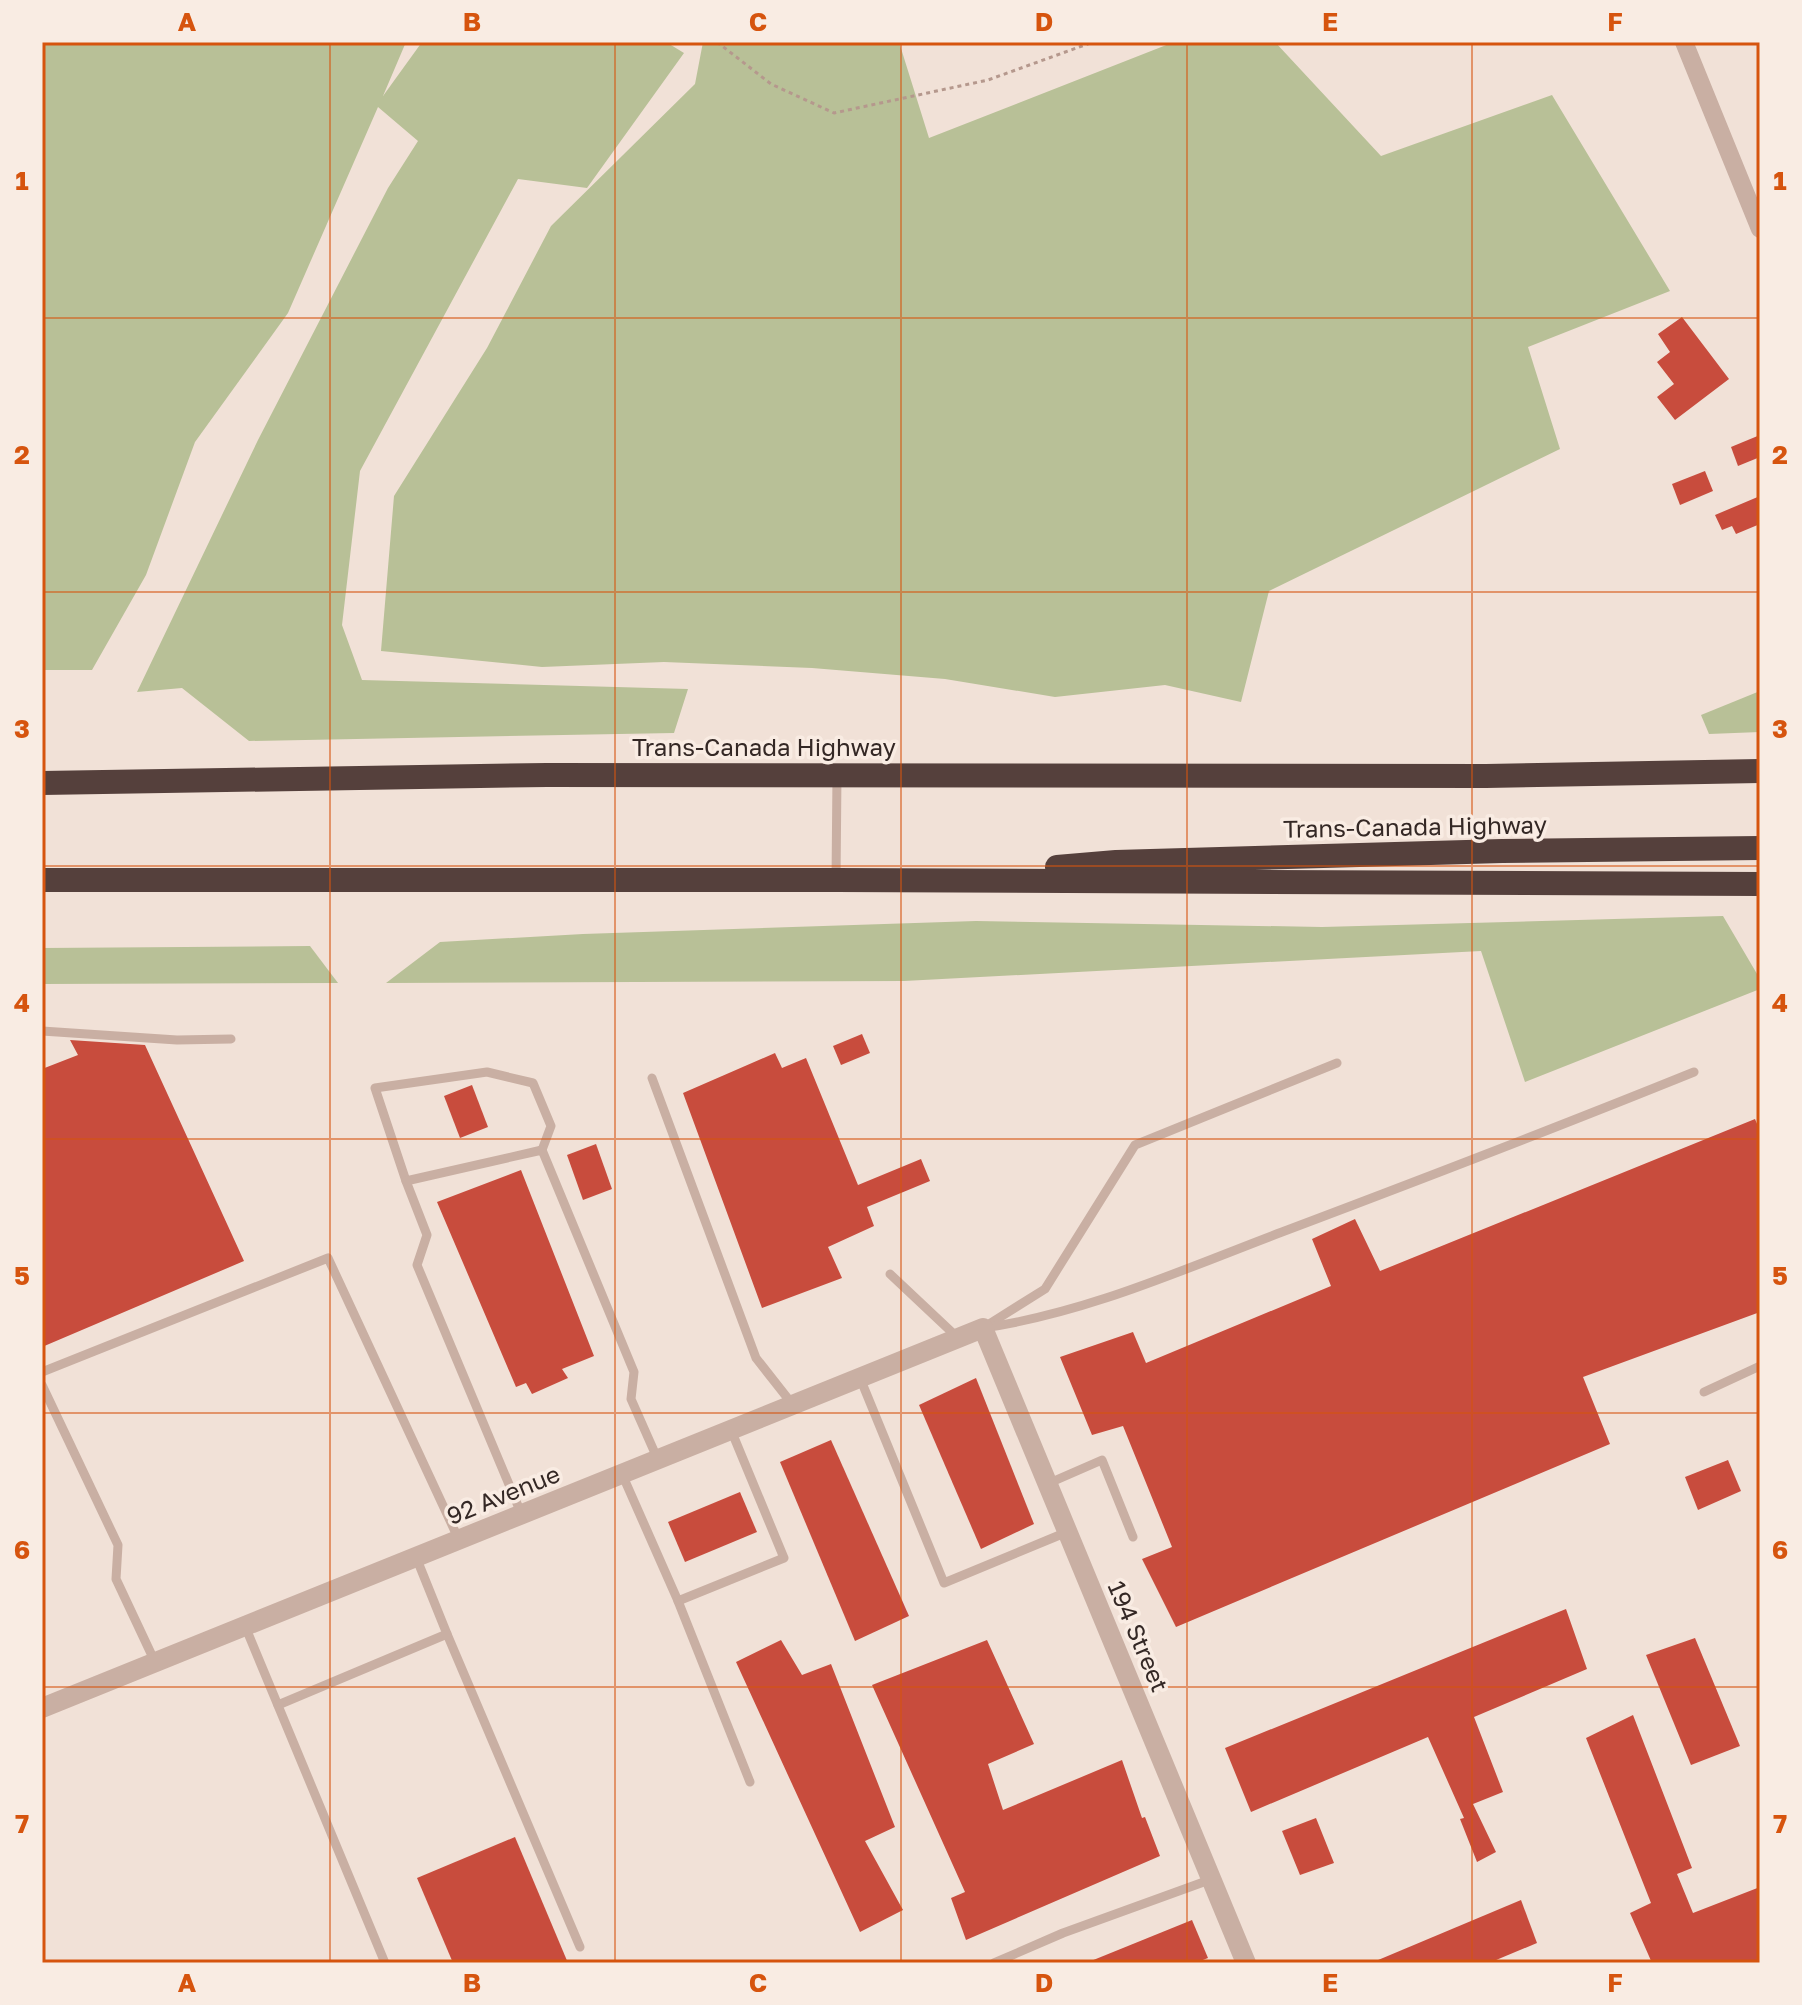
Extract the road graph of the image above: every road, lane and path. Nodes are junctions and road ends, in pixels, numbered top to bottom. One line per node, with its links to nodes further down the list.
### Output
1 (717, 42): 2 (path)
2 (1093, 42)
3 (1684, 42): 4 (street)
4 (1760, 229)
5 (1760, 771): 7 (highway, Trans-Canada Highway)
6 (837, 774): 7 (highway, Trans-Canada Highway); 8 (highway, Trans-Canada Highway); 12 (lane)
7 (1486, 776): 9 (highway, Trans-Canada Highway)
8 (42, 783)
9 (1760, 789)
10 (1760, 848): 13 (highway, Trans-Canada Highway)
11 (42, 880): 12 (highway, Trans-Canada Highway)
12 (836, 880): 13 (highway, Trans-Canada Highway)
13 (880, 880): 14 (highway, Trans-Canada Highway)
14 (1760, 884)
15 (42, 1031): 16 (lane)
16 (231, 1039)
17 (1337, 1063): 23 (lane)
18 (1694, 1072): 23 (lane)
19 (652, 1078): 30 (lane)
20 (542, 1150): 21 (lane); 21 (lane); 32 (lane)
21 (406, 1181): 35 (lane)
22 (890, 1274): 24 (lane)
23 (983, 1328): 24 (street, 92 Avenue); 34 (street, 194 Street)
24 (958, 1338): 27 (street, 92 Avenue)
25 (1760, 1366): 29 (lane)
26 (42, 1372): 38 (lane)
27 (860, 1378): 30 (street, 92 Avenue); 36 (lane)
28 (42, 1385): 43 (lane)
29 (1704, 1392)
30 (793, 1405): 31 (street, 92 Avenue)
31 (731, 1430): 32 (street, 92 Avenue); 40 (lane)
32 (658, 1460): 33 (street, 92 Avenue)
33 (622, 1474): 35 (street, 92 Avenue); 40 (lane)
34 (1047, 1484): 36 (street, 194 Street); 37 (lane)
35 (522, 1514): 38 (street, 92 Avenue)
36 (1067, 1532): 47 (street, 194 Street)
37 (1133, 1537)
38 (459, 1540): 39 (street, 92 Avenue)
39 (416, 1557): 41 (street, 92 Avenue); 42 (lane)
40 (678, 1601): 46 (lane)
41 (245, 1626): 43 (street, 92 Avenue); 44 (lane)
42 (447, 1634): 44 (lane); 48 (lane)
43 (155, 1662): 45 (street, 92 Avenue)
44 (278, 1705): 49 (lane)
45 (42, 1708)
46 (750, 1782)
47 (1212, 1879): 50 (lane); 51 (street, 194 Street)
48 (580, 1947)
49 (385, 1963)
50 (994, 1963)
51 (1246, 1963)

